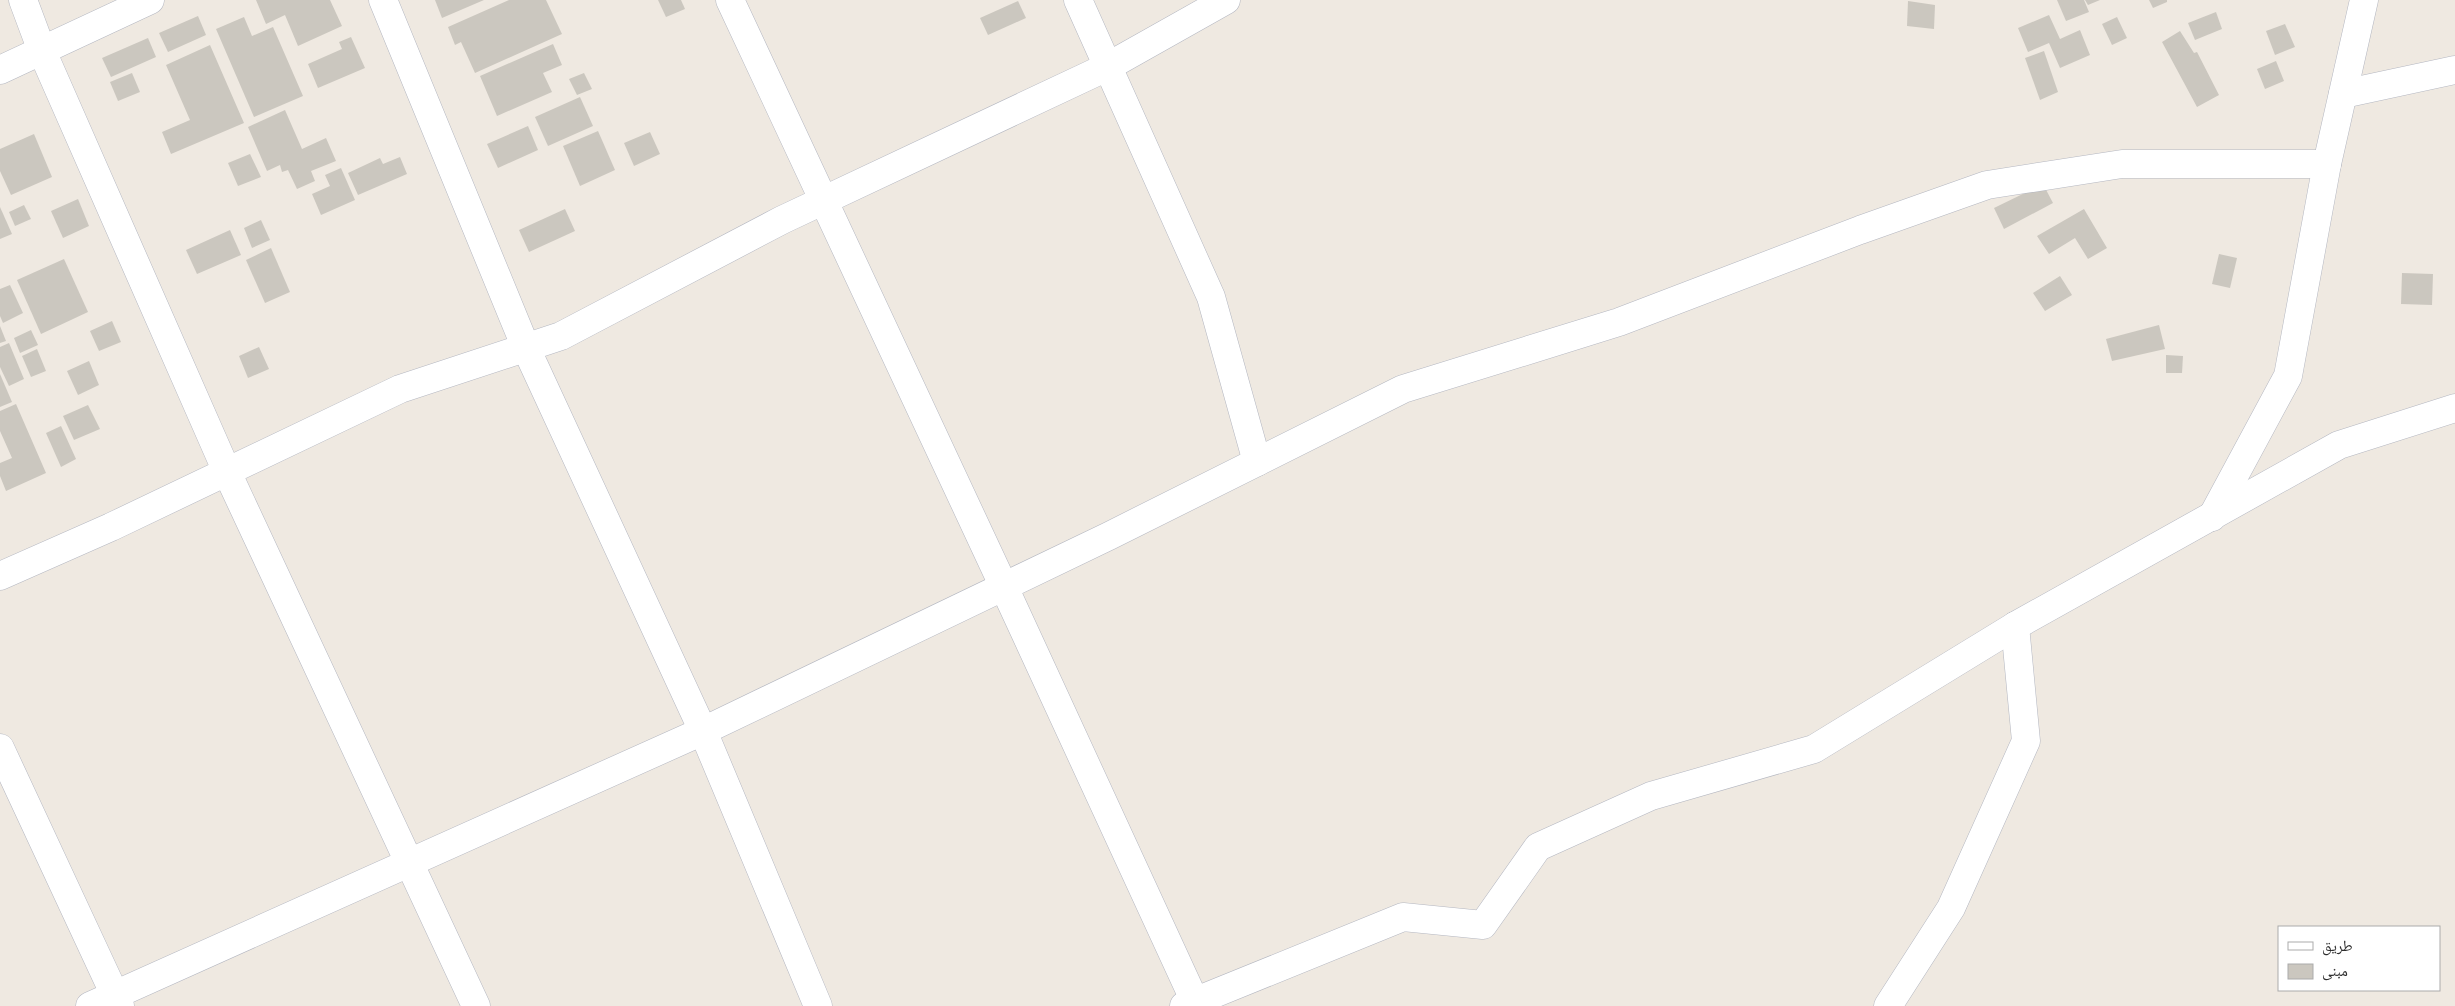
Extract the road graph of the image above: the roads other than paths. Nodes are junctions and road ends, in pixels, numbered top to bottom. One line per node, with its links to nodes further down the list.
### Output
1 (23, 0): 8 (street)
2 (150, 0): 8 (street)
3 (383, 0): 15 (street)
4 (730, 0): 14 (street)
5 (1078, 0): 9 (street)
6 (1226, 0): 9 (street)
7 (2364, 0): 12 (street)
8 (42, 51): 10 (street); 18 (street)
9 (1107, 67): 14 (street); 17 (street)
10 (0, 70)
11 (2455, 70): 12 (street)
12 (2344, 94): 13 (street)
13 (2327, 164): 17 (street); 19 (street)
14 (823, 201): 15 (street); 21 (street)
15 (526, 348): 18 (street); 23 (street)
16 (2455, 408): 19 (street)
17 (1257, 462): 21 (street)
18 (227, 472): 20 (street); 25 (street)
19 (2212, 517): 22 (street)
20 (0, 576)
21 (1004, 587): 23 (street); 27 (street)
22 (2014, 626): 27 (street); 31 (street)
23 (703, 731): 25 (street); 30 (street)
24 (0, 748): 26 (street)
25 (410, 863): 26 (street); 29 (street)
26 (118, 1000): 28 (street)
27 (1192, 1005)
28 (90, 1006)
29 (476, 1006)
30 (818, 1006)
31 (1888, 1006)

